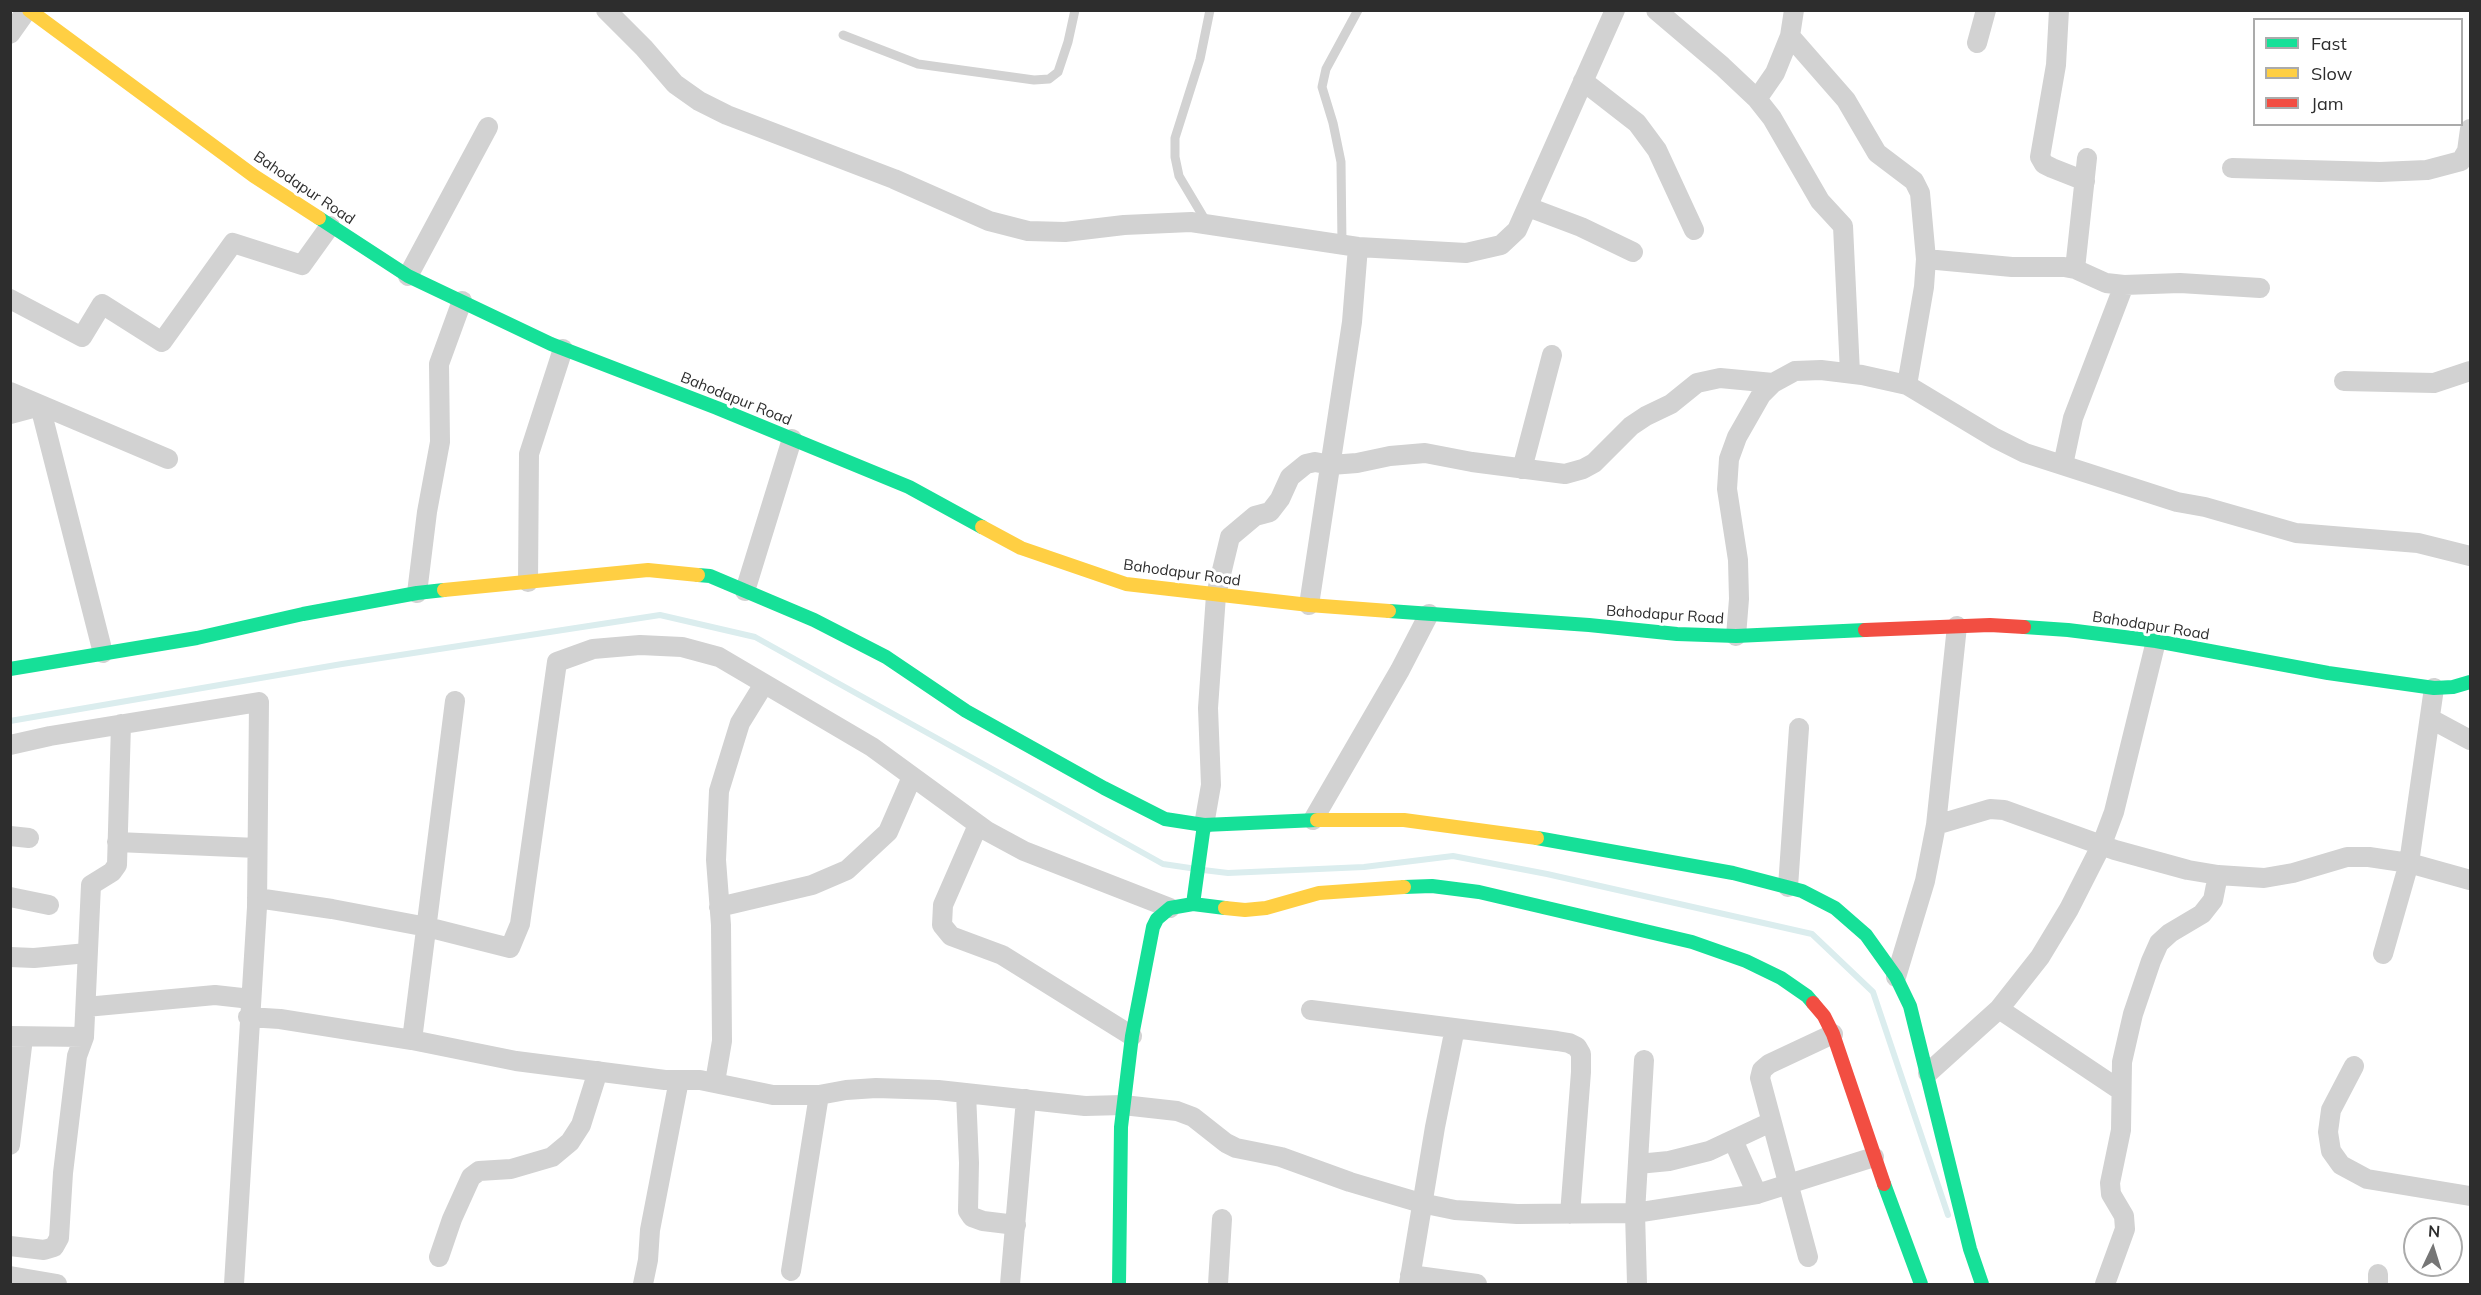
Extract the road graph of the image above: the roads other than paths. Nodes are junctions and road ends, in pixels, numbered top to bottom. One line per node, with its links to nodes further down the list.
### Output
1 (28, 10): 11 (street); 24 (street, Bahodapur Road)
2 (606, 10): 23 (street)
3 (1075, 10): 12 (lane)
4 (1210, 10): 23 (lane)
5 (1358, 10): 26 (lane)
6 (1615, 10): 15 (street)
7 (1656, 10): 16 (street)
8 (1794, 10): 13 (street)
9 (1986, 10): 14 (street)
10 (2060, 10): 21 (street)
11 (10, 34)
12 (843, 35)
13 (1790, 36): 16 (street); 28 (street)
14 (1977, 43)
15 (1583, 81): 22 (street); 25 (street)
16 (1756, 99): 38 (street)
17 (488, 127): 30 (street)
18 (2470, 129): 20 (street)
19 (2087, 158): 21 (street)
20 (2232, 168)
21 (2085, 181): 29 (street)
22 (1528, 207): 26 (street); 27 (street)
23 (1207, 224): 26 (street)
24 (330, 226): 30 (street, Bahodapur Road); 33 (street)
25 (1694, 230)
26 (1350, 245): 47 (street)
27 (1633, 252)
28 (1926, 259): 29 (street); 41 (street)
29 (2075, 269): 31 (street)
30 (408, 276): 34 (street, Bahodapur Road)
31 (2124, 285): 32 (street); 48 (street)
32 (2260, 288)
33 (10, 299)
34 (462, 302): 35 (street, Bahodapur Road); 53 (street)
35 (563, 349): 45 (street, Bahodapur Road); 51 (street)
36 (1552, 355): 49 (street)
37 (2470, 371): 39 (street)
38 (1850, 373): 40 (street); 41 (street)
39 (2344, 381)
40 (1773, 382): 49 (street); 58 (street)
41 (1907, 385): 48 (street)
42 (10, 392): 43 (street)
43 (40, 406): 44 (street); 46 (street); 60 (street)
44 (10, 414)
45 (792, 439): 52 (street); 54 (street, Bahodapur Road)
46 (168, 459)
47 (1331, 465): 49 (street); 54 (street); 55 (street)
48 (2063, 465): 50 (street)
49 (1522, 469)
50 (2470, 556)
51 (528, 582): 52 (street); 53 (street)
52 (745, 591): 75 (street)
53 (417, 593): 60 (street)
54 (1216, 595): 55 (street, Bahodapur Road); 75 (street)
55 (1310, 605): 56 (street, Bahodapur Road)
56 (1429, 614): 58 (street, Bahodapur Road); 72 (street)
57 (1957, 626): 58 (street, Bahodapur Road); 59 (street, Bahodapur Road); 74 (street)
58 (1736, 636)
59 (2156, 641): 64 (street, Bahodapur Road); 77 (street)
60 (103, 653): 61 (street)
61 (10, 669)
62 (2470, 682): 64 (street, Bahodapur Road)
63 (764, 684): 71 (street); 87 (street); 89 (street)
64 (2434, 688): 66 (street)
65 (455, 701): 89 (street)
66 (2431, 719): 69 (street); 79 (street)
67 (121, 724): 70 (street); 76 (street); 78 (street)
68 (1799, 728): 82 (street)
69 (2470, 740)
70 (10, 745)
71 (912, 777): 73 (street); 87 (street)
72 (1312, 820): 75 (street); 82 (street)
73 (978, 825): 88 (street); 101 (street)
74 (1936, 825): 77 (street); 93 (street)
75 (1202, 835): 86 (street)
76 (117, 842): 78 (street); 90 (street)
77 (2102, 844): 80 (street); 96 (street)
78 (257, 848): 84 (street)
79 (2409, 863): 80 (street); 81 (street); 91 (street)
80 (2218, 875): 110 (street)
81 (2470, 880)
82 (1788, 887): 93 (street)
83 (10, 897): 85 (street)
84 (257, 898): 89 (street); 95 (street)
85 (49, 904)
86 (1193, 904): 88 (street); 99 (street)
87 (720, 907): 109 (street)
88 (1170, 908): 101 (street)
89 (427, 927): 103 (street)
90 (87, 953): 92 (street); 94 (street)
91 (2383, 954)
92 (10, 957)
93 (1896, 977): 107 (street)
94 (86, 1006): 95 (street); 100 (street)
95 (250, 1008): 103 (street); 135 (street)
96 (1999, 1009): 107 (street); 110 (street)
97 (1311, 1010): 98 (street)
98 (1455, 1028): 123 (street); 125 (street)
99 (1833, 1035): 115 (street); 118 (street)
100 (84, 1036): 102 (street); 128 (street)
101 (1132, 1036): 114 (street)
102 (17, 1037): 117 (street)
103 (412, 1040): 106 (street)
104 (1644, 1060): 119 (street)
105 (2354, 1066): 122 (street)
106 (598, 1071): 108 (street); 129 (street)
107 (1928, 1073): 143 (street)
108 (679, 1080): 109 (street); 136 (street)
109 (715, 1082): 112 (street)
110 (2121, 1090): 144 (street)
111 (966, 1093): 112 (street); 113 (street); 127 (street)
112 (819, 1095): 131 (street)
113 (1026, 1099): 114 (street); 127 (street)
114 (1123, 1105): 123 (street); 138 (street)
115 (1772, 1122): 116 (street); 120 (street)
116 (1733, 1140): 119 (street); 121 (street)
117 (10, 1145)
118 (1874, 1158): 120 (street); 142 (street)
119 (1638, 1164): 124 (street)
120 (1790, 1184): 121 (street); 130 (street)
121 (1756, 1194): 124 (street)
122 (2470, 1196)
123 (1421, 1203): 125 (street); 133 (street)
124 (1635, 1213): 125 (street); 141 (street)
125 (1570, 1214)
126 (1222, 1220): 139 (street)
127 (1016, 1225): 137 (street)
128 (10, 1246)
129 (439, 1257)
130 (1808, 1257)
131 (791, 1271)
132 (10, 1276): 134 (street)
133 (1410, 1280): 140 (street)
134 (57, 1284)
135 (234, 1284)
136 (643, 1284)
137 (1010, 1284)
138 (1119, 1284)
139 (1218, 1284)
140 (1477, 1284)
141 (1637, 1284)
142 (1921, 1284)
143 (1982, 1284)
144 (2105, 1284)

